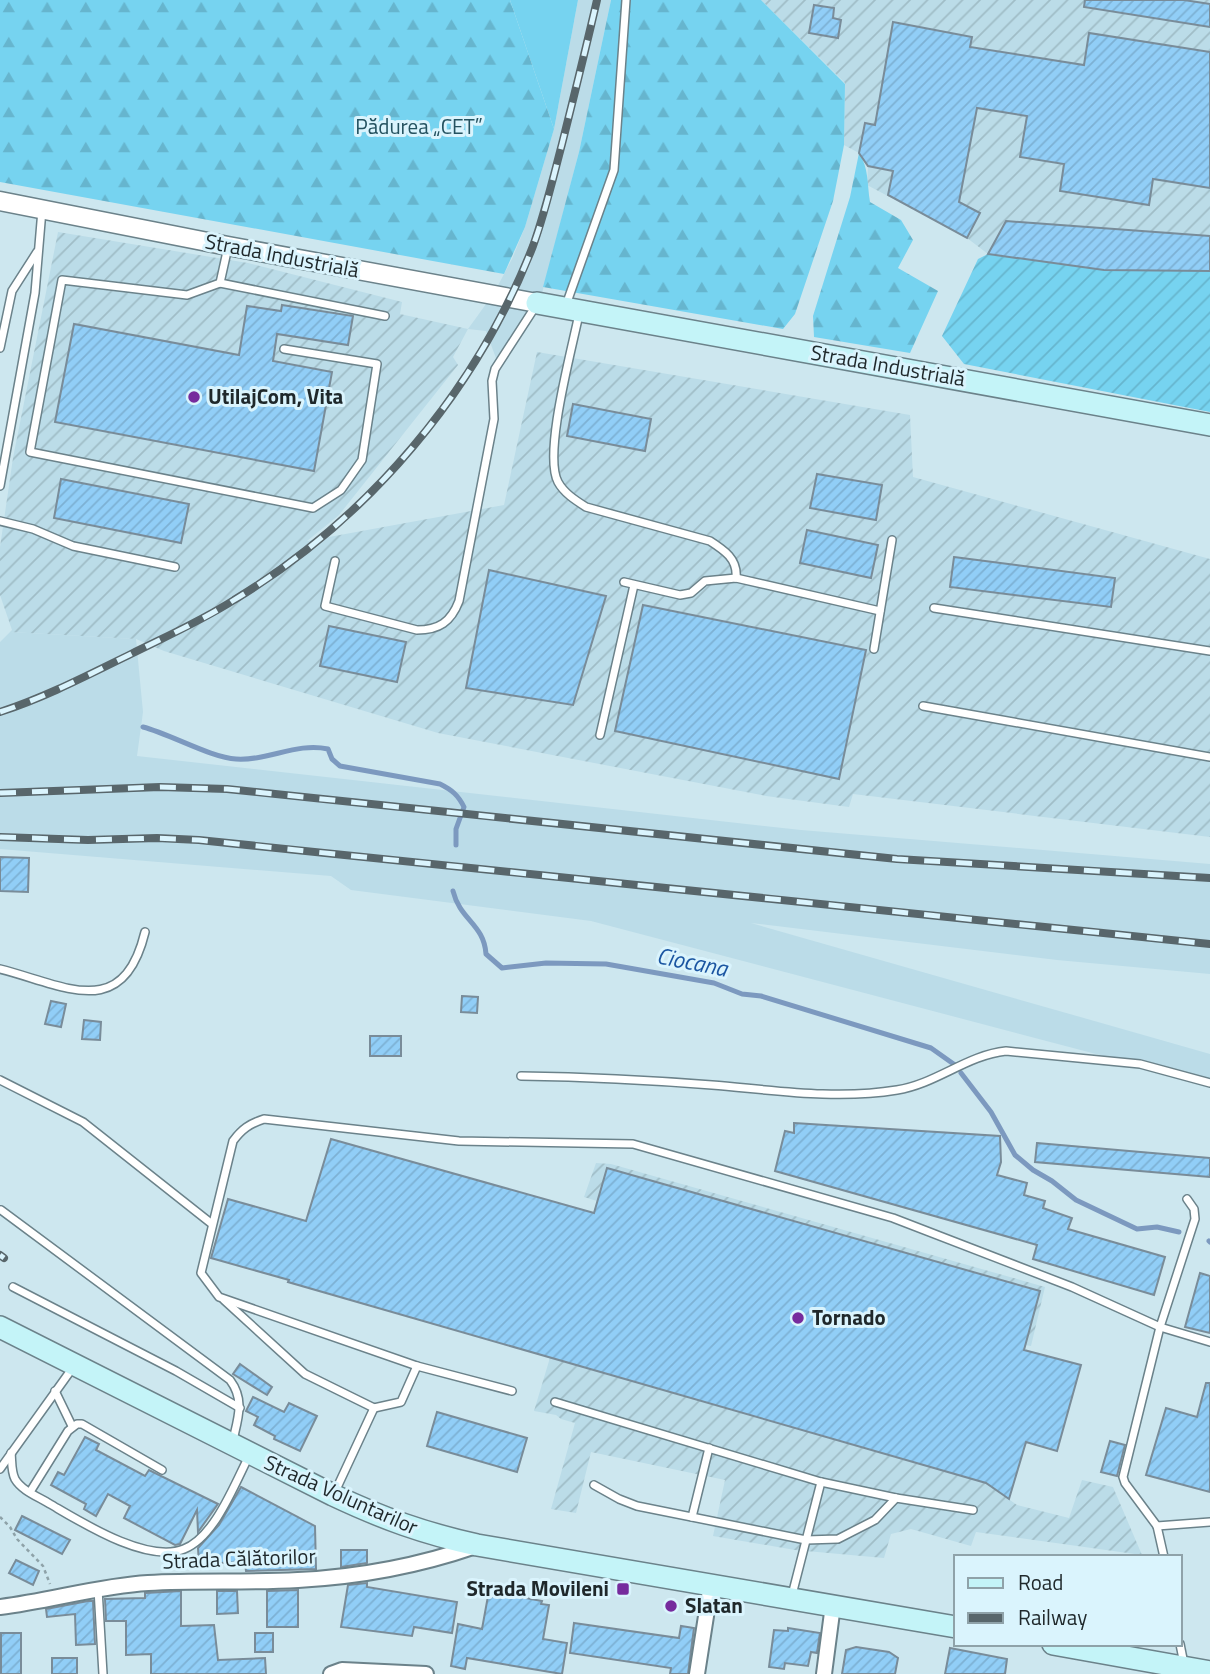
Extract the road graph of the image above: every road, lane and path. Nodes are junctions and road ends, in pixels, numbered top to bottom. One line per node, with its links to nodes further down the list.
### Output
1 (626, 0): 8 (lane)
2 (0, 201): 3 (street, Strada Industrială)
3 (42, 208): 4 (street, Strada Industrială); 5 (lane)
4 (228, 246): 6 (lane); 7 (street, Strada Industrială)
5 (38, 250): 10 (lane); 13 (lane)
6 (220, 283): 9 (lane); 11 (lane)
7 (537, 303): 8 (main road, Strada Industrială); 17 (lane)
8 (573, 309): 12 (main road, Strada Industrială); 19 (lane)
9 (385, 316)
10 (0, 348)
11 (284, 349)
12 (1210, 425)
13 (2, 465): 14 (lane)
14 (0, 486)
15 (0, 521): 18 (lane)
16 (892, 540): 23 (lane)
17 (335, 561)
18 (175, 567)
19 (736, 578): 21 (lane); 23 (lane)
20 (624, 582): 21 (lane)
21 (634, 584): 27 (lane)
22 (934, 608): 25 (lane)
23 (880, 611): 24 (lane)
24 (874, 649)
25 (1210, 651)
26 (923, 706): 28 (lane)
27 (600, 735)
28 (1210, 757)
29 (145, 932): 30 (lane)
30 (0, 969)
31 (521, 1076): 33 (lane)
32 (0, 1080): 36 (lane)
33 (1210, 1083)
34 (1187, 1199): 40 (lane)
35 (1, 1210): 47 (lane)
36 (212, 1224): 38 (lane); 40 (lane)
37 (13, 1287): 47 (lane)
38 (219, 1297): 43 (lane); 48 (lane)
39 (0, 1327): 42 (main road, Strada Voluntarilor)
40 (1160, 1327): 41 (lane); 64 (lane)
41 (1210, 1342)
42 (75, 1365): 44 (lane); 50 (main road, Strada Voluntarilor)
43 (417, 1366): 45 (lane); 48 (lane)
44 (55, 1391): 49 (lane); 52 (lane)
45 (512, 1391)
46 (555, 1402): 51 (lane)
47 (240, 1408): 50 (lane)
48 (374, 1408): 58 (lane)
49 (72, 1426): 54 (lane); 57 (lane)
50 (241, 1448): 57 (lane); 58 (main road, Strada Voluntarilor)
51 (709, 1448): 55 (lane); 62 (lane)
52 (11, 1452): 53 (lane); 57 (lane)
53 (0, 1469)
54 (162, 1470)
55 (821, 1482): 59 (lane); 65 (lane)
56 (594, 1485): 62 (lane)
57 (30, 1492)
58 (333, 1495): 66 (main road, Strada Voluntarilor)
59 (896, 1498): 60 (lane); 65 (lane)
60 (974, 1510)
61 (0, 1517): 70 (path)
62 (692, 1517): 65 (lane)
63 (1210, 1522): 64 (lane)
64 (1157, 1526): 67 (lane)
65 (806, 1540): 71 (lane)
66 (477, 1545): 68 (main road, Strada Voluntarilor); 69 (street, Strada Călătorilor)
67 (1164, 1555)
68 (711, 1584): 71 (main road, Strada Voluntarilor); 82 (street)
69 (98, 1589): 70 (street, Strada Călătorilor); 79 (lane)
70 (62, 1596): 73 (street, Strada Călătorilor)
71 (791, 1599): 72 (main road, Strada Voluntarilor)
72 (833, 1605): 74 (main road, Strada Voluntarilor); 83 (street)
73 (0, 1607)
74 (954, 1627)
75 (1065, 1646): 77 (main road)
76 (1180, 1646): 77 (lane)
77 (1185, 1668): 78 (main road)
78 (1210, 1672)
79 (103, 1674)
80 (331, 1674): 81 (street)
81 (426, 1674)
82 (697, 1674)
83 (824, 1674)

